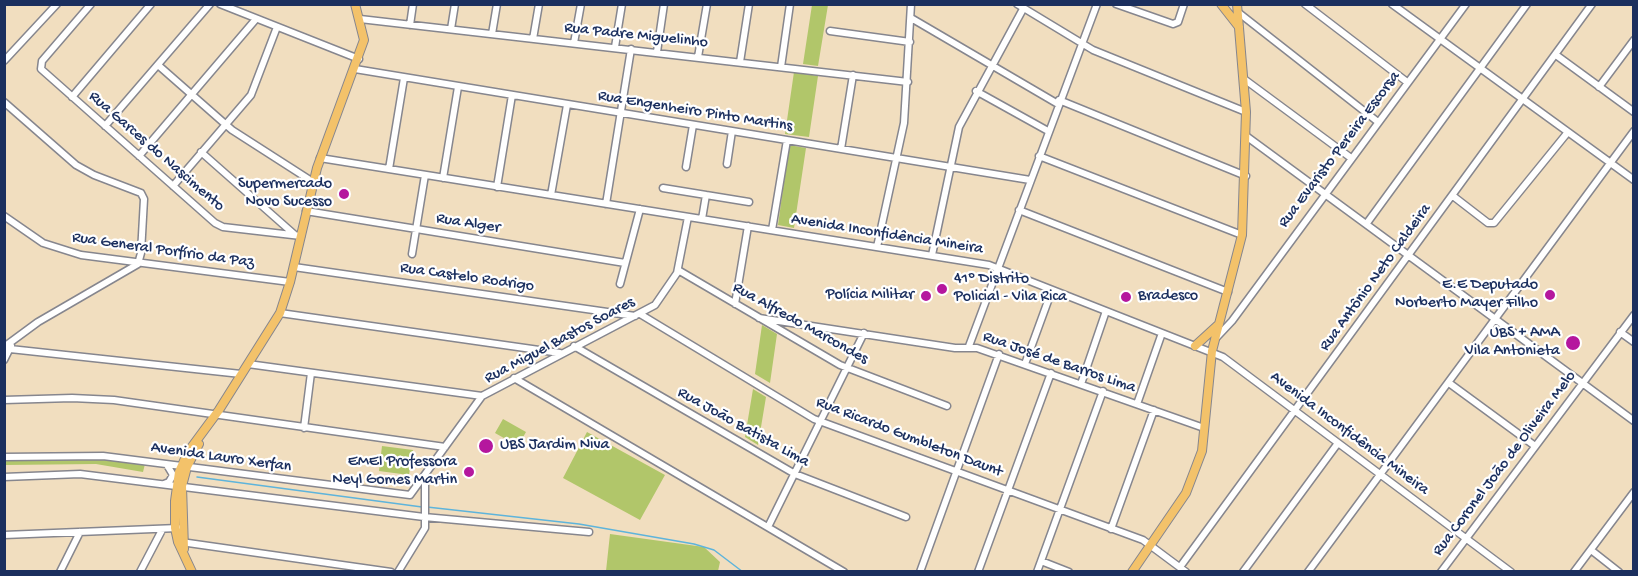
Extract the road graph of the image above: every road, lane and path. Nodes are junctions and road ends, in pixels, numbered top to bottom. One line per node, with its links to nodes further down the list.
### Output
1 (57, 4): 51 (street)
2 (91, 4): 68 (street, Rua Garces do Nascimento)
3 (151, 4): 68 (street)
4 (210, 4): 53 (street)
5 (220, 4): 31 (street)
6 (356, 4): 32 (main road)
7 (413, 4): 33 (street)
8 (454, 4): 35 (street)
9 (497, 4): 38 (street)
10 (539, 4): 39 (street)
11 (580, 4): 43 (street)
12 (622, 4): 45 (street)
13 (664, 4): 47 (street)
14 (707, 4): 49 (street)
15 (748, 4): 52 (street)
16 (790, 4): 55 (street)
17 (911, 4): 30 (street)
18 (1017, 4): 28 (street)
19 (1097, 4): 44 (street)
20 (1116, 4): 21 (street)
21 (1184, 4)
22 (1221, 4): 36 (main road)
23 (1305, 4): 61 (street)
24 (1392, 4): 40 (street)
25 (1466, 4): 40 (street, Rua Evaristo Pereira Escorsa)
26 (1527, 4): 56 (street)
27 (1592, 4): 48 (street, Rua Antônio Neto Caldeira)
28 (1023, 9): 44 (street); 54 (street)
29 (1238, 9): 36 (main road); 77 (street)
30 (911, 18): 42 (street); 54 (street)
31 (256, 19): 34 (street); 66 (street)
32 (360, 20): 33 (street, Rua Padre Miguelinho); 50 (main road)
33 (410, 25): 35 (street, Rua Padre Miguelinho)
34 (276, 27): 50 (street); 78 (street)
35 (451, 29): 38 (street, Rua Padre Miguelinho)
36 (1240, 29): 60 (main road)
37 (830, 31): 42 (street)
38 (492, 34): 39 (street, Rua Padre Miguelinho)
39 (534, 39): 43 (street, Rua Padre Miguelinho)
40 (1439, 39): 56 (street); 61 (street, Rua Evaristo Pereira Escorsa)
41 (1634, 40): 64 (street)
42 (910, 42): 62 (street)
43 (574, 43): 45 (street, Rua Padre Miguelinho)
44 (1081, 44): 71 (street); 74 (street)
45 (615, 47): 46 (street, Rua Padre Miguelinho)
46 (631, 49): 47 (street, Rua Padre Miguelinho); 76 (street)
47 (657, 52): 49 (street, Rua Padre Miguelinho)
48 (1556, 55): 64 (street); 69 (street, Rua Antônio Neto Caldeira)
49 (698, 57): 52 (street, Rua Padre Miguelinho)
50 (359, 59): 57 (main road)
51 (4, 61)
52 (740, 62): 55 (street, Rua Padre Miguelinho)
53 (158, 65): 66 (street); 80 (street)
54 (991, 66): 65 (street); 71 (street)
55 (781, 67): 58 (street, Rua Padre Miguelinho)
56 (1481, 68): 69 (street); 120 (street)
57 (355, 69): 59 (street, Rua Engenheiro Pinto Martins); 91 (main road)
58 (854, 75): 62 (street, Rua Padre Miguelinho); 87 (street)
59 (404, 78): 63 (street, Rua Engenheiro Pinto Martins); 98 (street)
60 (1244, 79): 74 (main road); 93 (street)
61 (1407, 81): 77 (street, Rua Evaristo Pereira Escorsa)
62 (908, 82): 92 (street)
63 (458, 87): 67 (street, Rua Engenheiro Pinto Martins); 101 (street)
64 (1599, 87): 75 (street)
65 (976, 91): 81 (street); 97 (street)
66 (192, 94): 78 (street); 89 (street)
67 (512, 95): 72 (street, Rua Engenheiro Pinto Martins); 106 (street)
68 (72, 97): 80 (street, Rua Garces do Nascimento)
69 (1524, 99): 84 (street); 111 (street, Rua Antônio Neto Caldeira)
70 (4, 102): 73 (street)
71 (1058, 102): 81 (street); 100 (street)
72 (567, 105): 76 (street, Rua Engenheiro Pinto Martins); 109 (street)
73 (7, 110): 131 (street)
74 (1246, 112): 85 (main road)
75 (1634, 112)
76 (621, 113): 79 (street, Rua Engenheiro Pinto Martins); 113 (street)
77 (1378, 122): 93 (street, Rua Evaristo Pereira Escorsa)
78 (225, 125): 88 (street); 104 (street)
79 (693, 125): 82 (street, Rua Engenheiro Pinto Martins); 96 (street)
80 (105, 126): 89 (street, Rua Garces do Nascimento)
81 (1048, 130): 90 (street)
82 (732, 131): 86 (street, Rua Engenheiro Pinto Martins); 95 (street)
83 (1634, 131): 94 (street)
84 (1568, 132): 94 (street); 111 (street)
85 (1246, 136): 100 (main road); 108 (street)
86 (787, 140): 87 (street, Rua Engenheiro Pinto Martins); 123 (street)
87 (841, 149): 92 (street, Rua Engenheiro Pinto Martins)
88 (201, 152): 105 (street); 125 (street)
89 (139, 156): 105 (street, Rua Garces do Nascimento)
90 (1039, 156): 102 (street); 124 (street)
91 (320, 158): 98 (street, Avenida Inconfidência Mineira); 104 (main road)
92 (897, 158): 97 (street, Rua Engenheiro Pinto Martins); 126 (street)
93 (1351, 158): 108 (street, Rua Evaristo Pereira Escorsa)
94 (1611, 163): 103 (street); 147 (street)
95 (727, 164)
96 (686, 167)
97 (950, 167): 102 (street, Rua Engenheiro Pinto Martins); 128 (street)
98 (389, 169): 99 (street, Avenida Inconfidência Mineira)
99 (425, 175): 101 (street, Avenida Inconfidência Mineira); 122 (street)
100 (1246, 176): 124 (main road)
101 (443, 178): 106 (street, Avenida Inconfidência Mineira)
102 (1030, 180): 115 (street)
103 (1634, 180)
104 (313, 182): 116 (main road)
105 (172, 186): 125 (street, Rua Garces do Nascimento)
106 (497, 187): 109 (street, Avenida Inconfidência Mineira)
107 (663, 188): 110 (street)
108 (1325, 193): 120 (street); 143 (street, Rua Evaristo Pereira Escorsa)
109 (551, 195): 113 (street, Avenida Inconfidência Mineira)
110 (706, 195): 112 (street); 119 (street)
111 (1453, 196): 129 (street, Rua Antônio Neto Caldeira)
112 (749, 202)
113 (606, 204): 114 (street, Avenida Inconfidência Mineira)
114 (640, 209): 118 (street, Avenida Inconfidência Mineira); 130 (street)
115 (1019, 210): 133 (street); 138 (street)
116 (306, 211): 122 (street, Rua Alger); 125 (main road)
117 (4, 216): 131 (street, Rua General Porfírio da Paz)
118 (688, 217): 119 (street, Avenida Inconfidência Mineira); 134 (street, Rua Miguel Bastos Soares)
119 (702, 219): 121 (street, Avenida Inconfidência Mineira)
120 (1367, 224): 129 (street)
121 (748, 226): 123 (street, Avenida Inconfidência Mineira); 139 (street)
122 (416, 229): 127 (street); 130 (street, Rua Alger)
123 (772, 230): 126 (street, Avenida Inconfidência Mineira)
124 (1242, 235): 138 (main road)
125 (298, 236): 132 (main road)
126 (877, 247): 128 (street, Avenida Inconfidência Mineira)
127 (412, 254)
128 (932, 255): 133 (street, Avenida Inconfidência Mineira)
129 (1410, 255): 147 (street); 178 (street, Rua Antônio Neto Caldeira)
130 (625, 263): 136 (street)
131 (138, 264): 135 (street, Rua General Porfírio da Paz); 157 (street)
132 (294, 267): 135 (main road); 144 (street, Rua Castelo Rodrigo)
133 (997, 268): 137 (street, Avenida Inconfidência Mineira); 155 (street)
134 (678, 270): 139 (street, Rua Alfredo Marcondes); 144 (street, Rua Miguel Bastos Soares)
135 (290, 282): 142 (main road)
136 (620, 284)
137 (1052, 290): 141 (street, Avenida Inconfidência Mineira); 163 (street)
138 (1228, 292): 140 (main road)
139 (735, 304): 146 (street, Rua Alfredo Marcondes)
140 (1223, 308): 143 (street); 148 (main road)
141 (1106, 312): 151 (street, Avenida Inconfidência Mineira); 171 (street)
142 (280, 313): 159 (street); 162 (main road)
143 (1237, 313): 152 (street, Rua Evaristo Pereira Escorsa)
144 (638, 315): 154 (street, Rua Miguel Bastos Soares); 181 (street, Rua Ricardo Gumbleton Daunt)
145 (1634, 315): 149 (street, Rua Coronel João de Oliveira Melo)
146 (759, 318): 150 (street, Rua José de Barros Lima); 164 (street, Rua Alfredo Marcondes)
147 (1496, 318): 169 (street); 170 (street)
148 (1219, 324): 152 (main road); 156 (main road)
149 (1620, 332): 153 (street); 170 (street, Rua Coronel João de Oliveira Melo)
150 (864, 333): 155 (street, Rua José de Barros Lima); 164 (street)
151 (1162, 333): 156 (street, Avenida Inconfidência Mineira); 175 (street)
152 (1216, 338): 158 (main road)
153 (1634, 342)
154 (574, 346): 159 (street, Rua Miguel Bastos Soares); 191 (street, Rua João Batista Lima)
155 (969, 346): 160 (street, Rua José de Barros Lima)
156 (1195, 346): 158 (street, Avenida Inconfidência Mineira)
157 (7, 348): 161 (street); 167 (street)
158 (1212, 351): 178 (street, Avenida Inconfidência Mineira); 183 (main road)
159 (560, 353): 168 (street, Rua Miguel Bastos Soares)
160 (999, 354): 163 (street, Rua José de Barros Lima); 190 (street)
161 (4, 359)
162 (248, 364): 165 (street); 167 (main road)
163 (1026, 364): 166 (street, Rua José de Barros Lima)
164 (847, 369): 176 (street, Rua Alfredo Marcondes); 181 (street)
165 (311, 373): 173 (street); 182 (street)
166 (1051, 373): 171 (street, Rua José de Barros Lima); 197 (street)
167 (241, 374): 179 (main road)
168 (514, 378): 173 (street, Rua Miguel Bastos Soares); 203 (street)
169 (1449, 383): 185 (street); 192 (street)
170 (1583, 383): 180 (street); 185 (street, Rua Coronel João de Oliveira Melo)
171 (1081, 384): 172 (street, Rua José de Barros Lima)
172 (1103, 392): 175 (street, Rua José de Barros Lima); 200 (street)
173 (482, 396): 186 (street, Rua Miguel Bastos Soares)
174 (4, 400): 179 (street)
175 (1137, 404): 177 (street, Rua José de Barros Lima)
176 (947, 406)
177 (1154, 410): 183 (street, Rua José de Barros Lima); 205 (street)
178 (1295, 411): 184 (street, Avenida Inconfidência Mineira); 215 (street, Rua Antônio Neto Caldeira)
179 (213, 419): 182 (street); 189 (main road)
180 (1634, 421)
181 (821, 422): 190 (street, Rua Ricardo Gumbleton Daunt); 191 (street)
182 (304, 428): 186 (street)
183 (1204, 428): 212 (main road)
184 (1338, 442): 192 (street, Avenida Inconfidência Mineira); 227 (street)
185 (1535, 446): 210 (street, Rua Coronel João de Oliveira Melo)
186 (445, 447): 193 (street, Rua Miguel Bastos Soares)
187 (4, 457): 188 (street, Avenida Lauro Xerfan)
188 (167, 465): 189 (street, Avenida Lauro Xerfan); 195 (street)
189 (184, 467): 193 (street, Avenida Lauro Xerfan); 196 (main road)
190 (956, 472): 197 (street, Rua Ricardo Gumbleton Daunt); 222 (street)
191 (795, 474): 202 (street, Rua João Batista Lima); 203 (street)
192 (1380, 474): 210 (street, Avenida Inconfidência Mineira); 228 (street)
193 (425, 476): 201 (street)
194 (4, 477): 195 (street, Avenida Lauro Xerfan)
195 (163, 484): 196 (street, Avenida Lauro Xerfan)
196 (179, 487): 201 (street, Avenida Lauro Xerfan); 204 (main road)
197 (1008, 490): 200 (street, Rua Ricardo Gumbleton Daunt); 223 (street)
198 (1634, 492): 199 (street)
199 (1631, 500): 213 (street)
200 (1059, 510): 205 (street, Rua Ricardo Gumbleton Daunt); 214 (street)
201 (424, 517): 208 (street, Avenida Lauro Xerfan); 220 (street)
202 (906, 517)
203 (768, 527): 221 (street)
204 (178, 528): 206 (street); 211 (main road)
205 (1111, 529): 212 (street, Rua Ricardo Gumbleton Daunt)
206 (162, 530): 207 (street); 217 (street)
207 (80, 532): 209 (street); 216 (street)
208 (589, 532)
209 (4, 535)
210 (1466, 538): 229 (street, Rua Coronel João de Oliveira Melo); 230 (street, Avenida Inconfidência Mineira)
211 (180, 542): 218 (main road); 219 (street)
212 (1149, 544): 215 (street, Rua Ricardo Gumbleton Daunt); 226 (main road)
213 (1590, 550): 231 (street); 232 (street)
214 (1041, 561): 224 (street); 225 (street)
215 (1183, 569)
216 (60, 572)
217 (140, 572)
218 (192, 572)
219 (391, 572)
220 (398, 572)
221 (844, 572)
222 (920, 572)
223 (978, 572)
224 (1037, 572)
225 (1069, 572)
226 (1132, 572)
227 (1244, 572)
228 (1308, 572)
229 (1441, 572)
230 (1511, 572)
231 (1574, 572)
232 (1619, 572)

